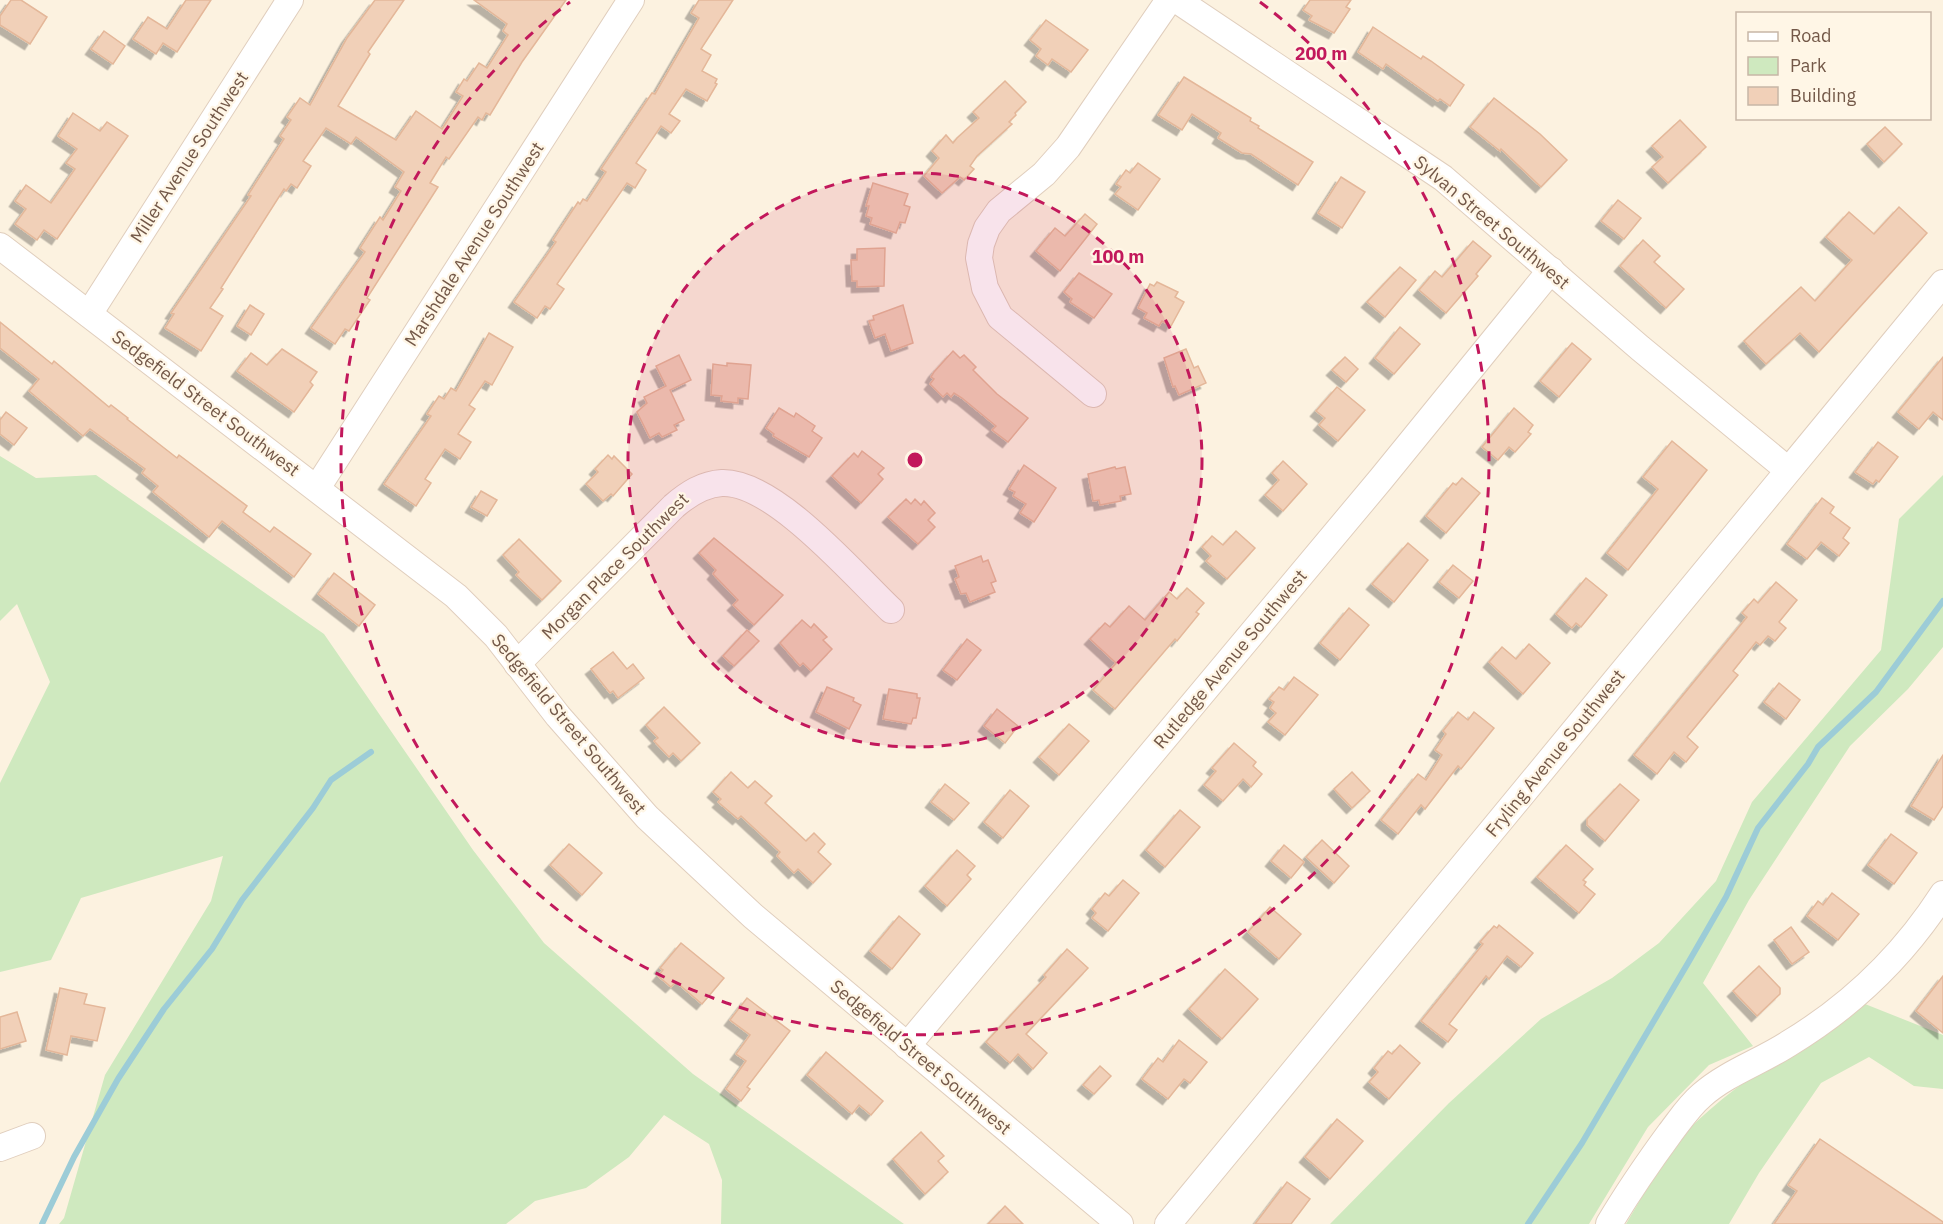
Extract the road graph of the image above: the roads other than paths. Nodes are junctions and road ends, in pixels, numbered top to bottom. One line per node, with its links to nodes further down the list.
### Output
1 (290, 0): 8 (street, Miller Avenue Southwest)
2 (631, 0): 11 (street, Marshdale Avenue Southwest)
3 (1169, 0): 9 (street)
4 (1177, 0): 6 (street, Sylvan Street Southwest)
5 (0, 246): 8 (street, Sedgefield Street Southwest)
6 (1551, 270): 10 (street, Sylvan Street Southwest); 15 (street, Rutledge Avenue Southwest)
7 (1943, 283): 10 (street, Fryling Avenue Southwest)
8 (89, 314): 11 (street, Sedgefield Street Southwest)
9 (1093, 393)
10 (1788, 470): 19 (street, Fryling Avenue Southwest)
11 (316, 488): 13 (street, Sedgefield Street Southwest)
12 (891, 610): 13 (street, Morgan Place Southwest)
13 (518, 664): 15 (street, Sedgefield Street Southwest)
14 (1943, 894): 20 (street)
15 (907, 1046): 18 (street, Sedgefield Street Southwest)
16 (32, 1136): 17 (street)
17 (0, 1148)
18 (1120, 1224)
19 (1168, 1224)
20 (1609, 1224)

